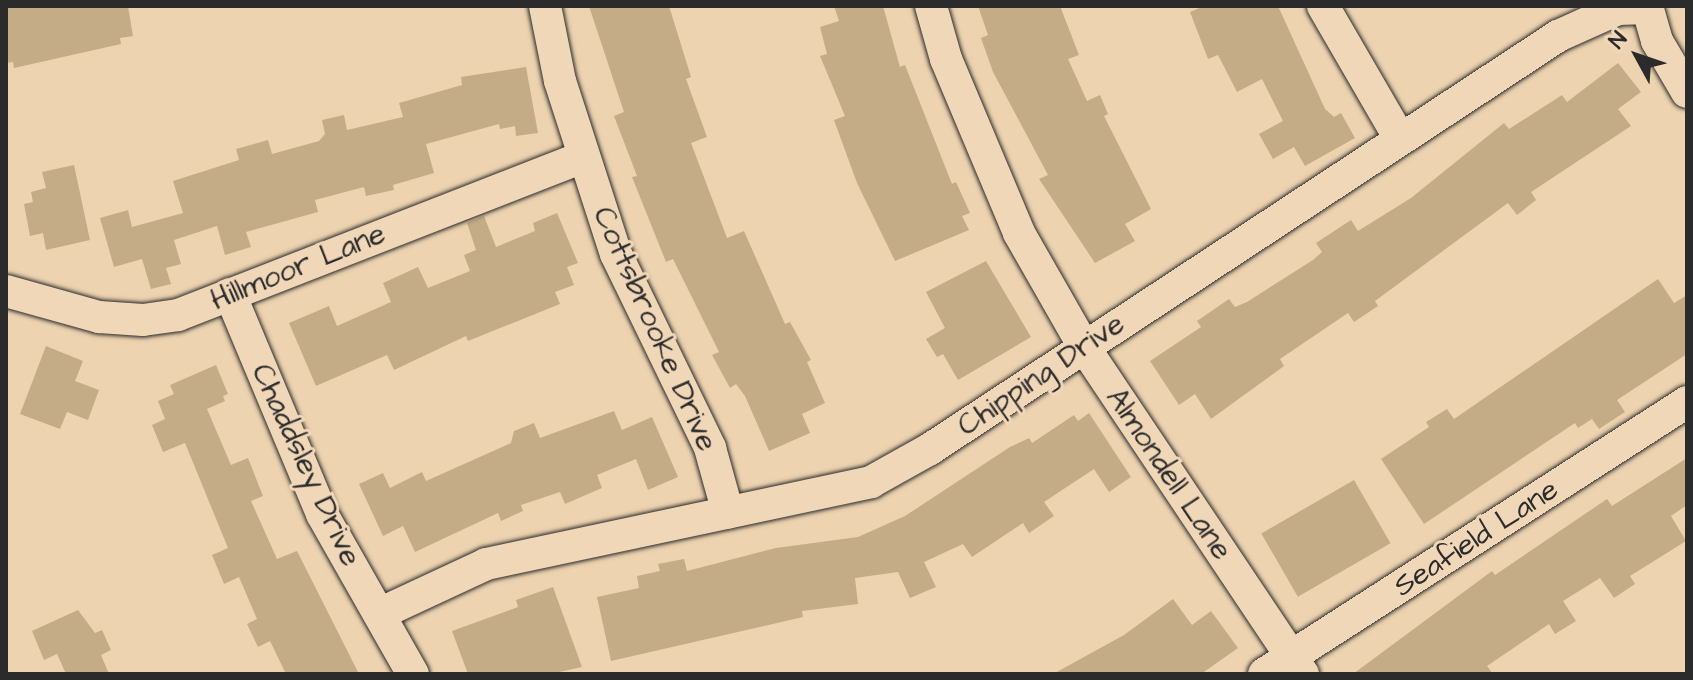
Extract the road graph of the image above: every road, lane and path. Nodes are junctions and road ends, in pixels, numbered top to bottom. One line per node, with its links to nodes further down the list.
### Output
1 (545, 6): 7 (street, Cottsbrooke Drive)
2 (931, 6): 10 (street, Almondell Lane)
3 (1323, 6): 6 (street)
4 (1647, 7): 5 (street); 6 (street, Chipping Drive)
5 (1687, 92)
6 (1400, 139): 10 (street, Chipping Drive)
7 (583, 157): 9 (street, Hillmoor Lane); 12 (street, Cottsbrooke Drive)
8 (6, 291): 9 (street, Hillmoor Lane)
9 (230, 294): 13 (street, Chaddsley Drive)
10 (1084, 347): 12 (street, Chipping Drive); 14 (street, Almondell Lane)
11 (1687, 402): 14 (street, Seafield Lane)
12 (728, 513): 13 (street, Chipping Drive)
13 (379, 614): 15 (street, Chaddsley Drive)
14 (1298, 665): 16 (street, Seafield Lane)
15 (413, 674)
16 (1264, 674)

